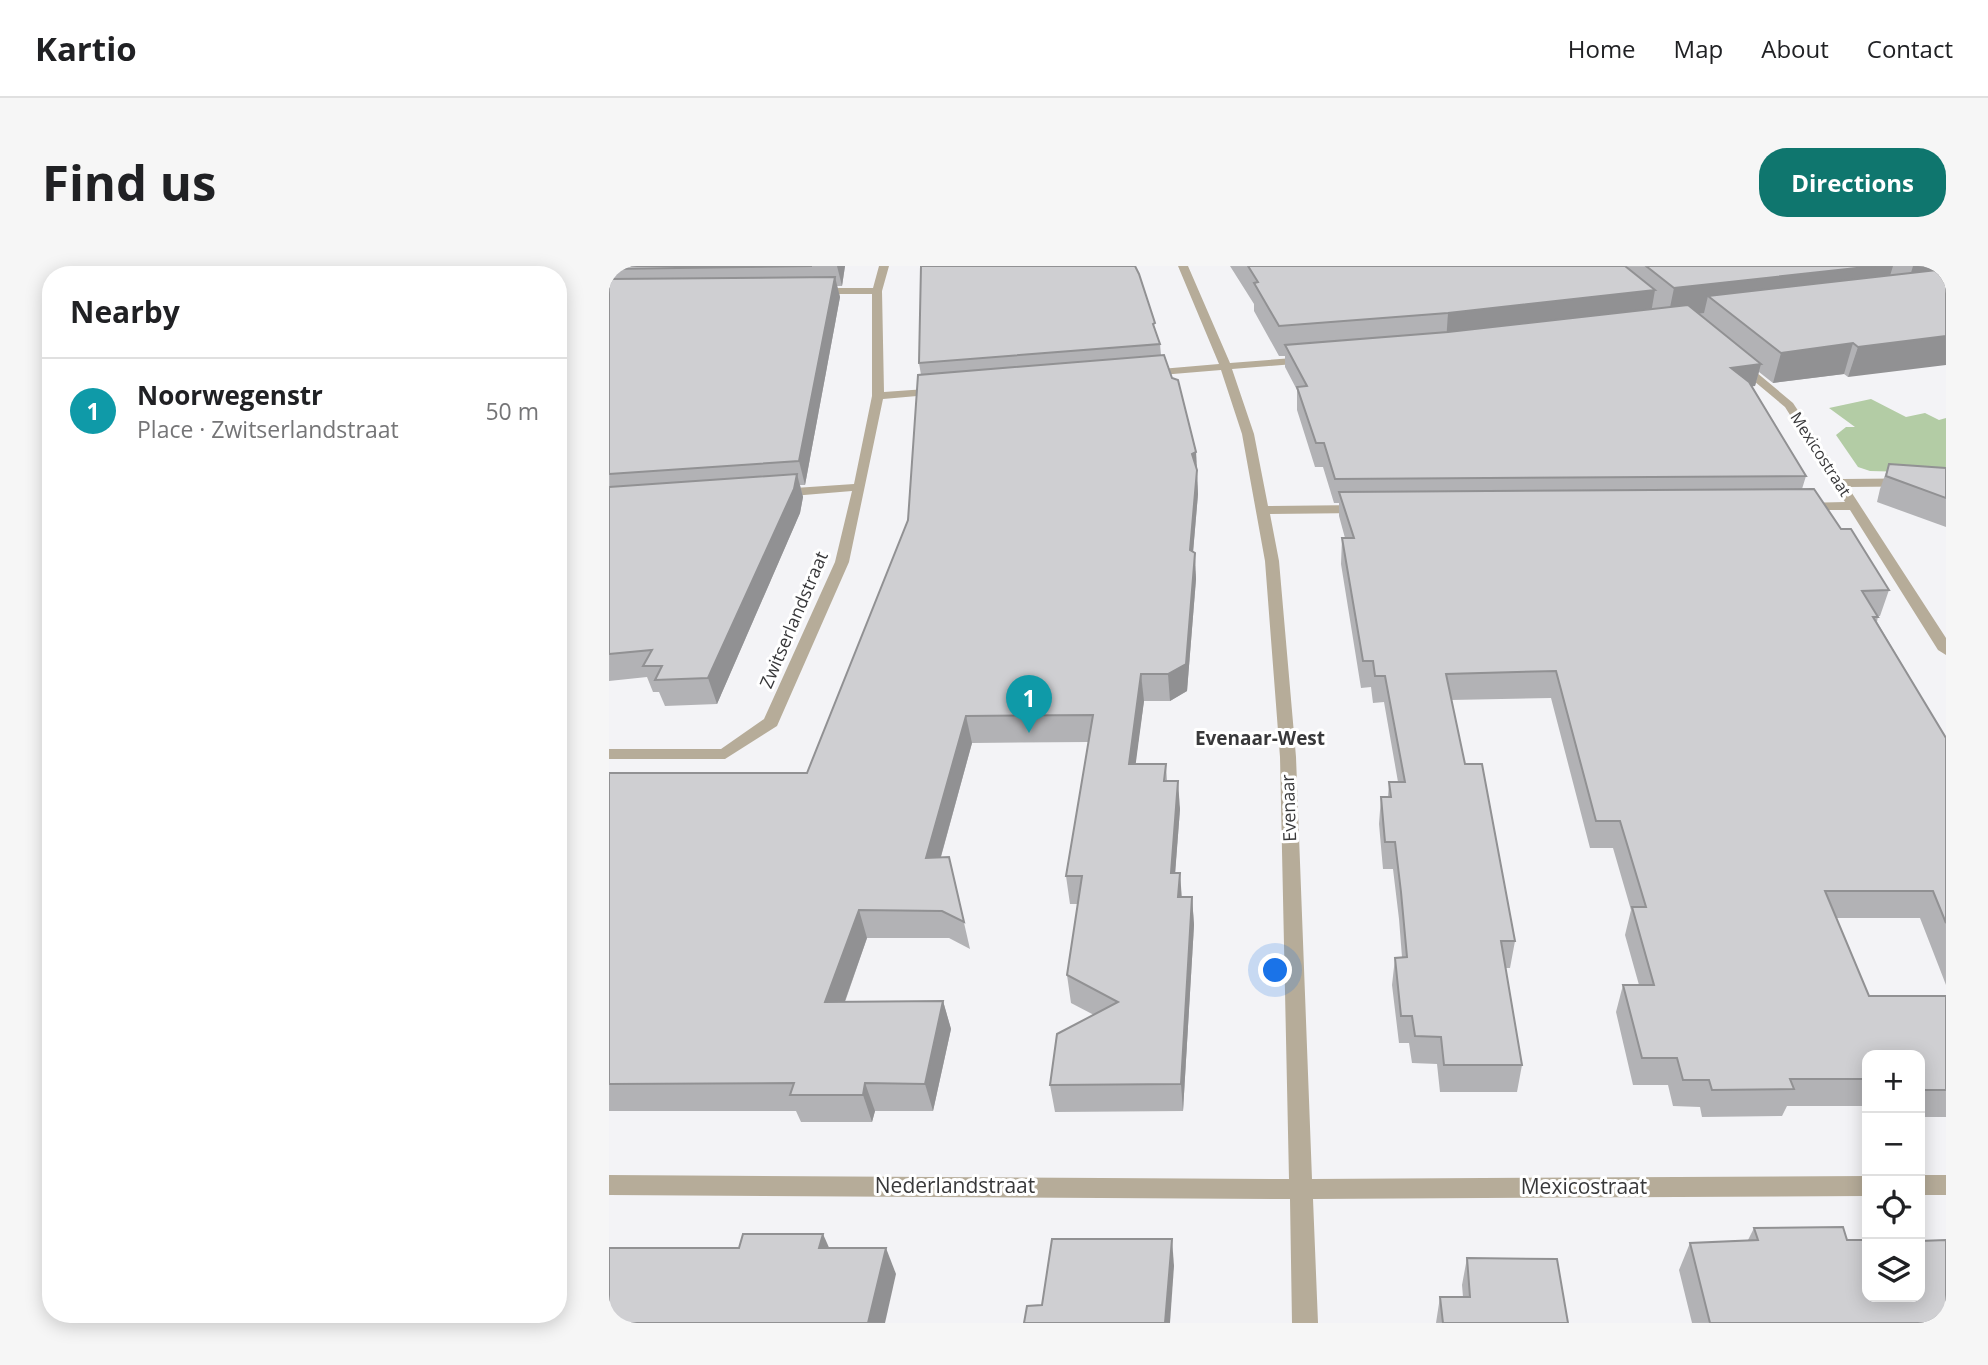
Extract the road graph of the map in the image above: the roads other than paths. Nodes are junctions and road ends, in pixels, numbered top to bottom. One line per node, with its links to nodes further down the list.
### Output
1 (884, 266): 3 (street, Zwitserlandstraat)
2 (1183, 266): 7 (street, Evenaar)
3 (877, 291): 4 (street); 10 (street, Zwitserlandstraat)
4 (809, 292)
5 (1728, 355): 12 (street, Mexicostraat)
6 (1320, 358): 7 (street)
7 (1226, 366): 8 (street); 18 (street, Evenaar)
8 (1134, 374)
9 (960, 389): 10 (street)
10 (878, 396): 13 (street, Zwitserlandstraat)
11 (1946, 482): 12 (street)
12 (1840, 483): 15 (street, Mexicostraat)
13 (860, 487): 14 (street); 20 (street, Zwitserlandstraat)
14 (766, 494)
15 (1855, 506): 16 (street, Mexicostraat); 19 (street, Mexicostraat)
16 (1785, 507)
17 (1371, 509): 18 (street)
18 (1261, 510): 25 (street, Evenaar)
19 (1946, 650)
20 (609, 754)
21 (609, 1185): 25 (street, Nederlandstraat)
22 (1862, 1185): 25 (street, Mexicostraat)
23 (1925, 1185): 24 (street)
24 (1946, 1185)
25 (1300, 1189): 26 (street, Evenaar)
26 (1305, 1323)

